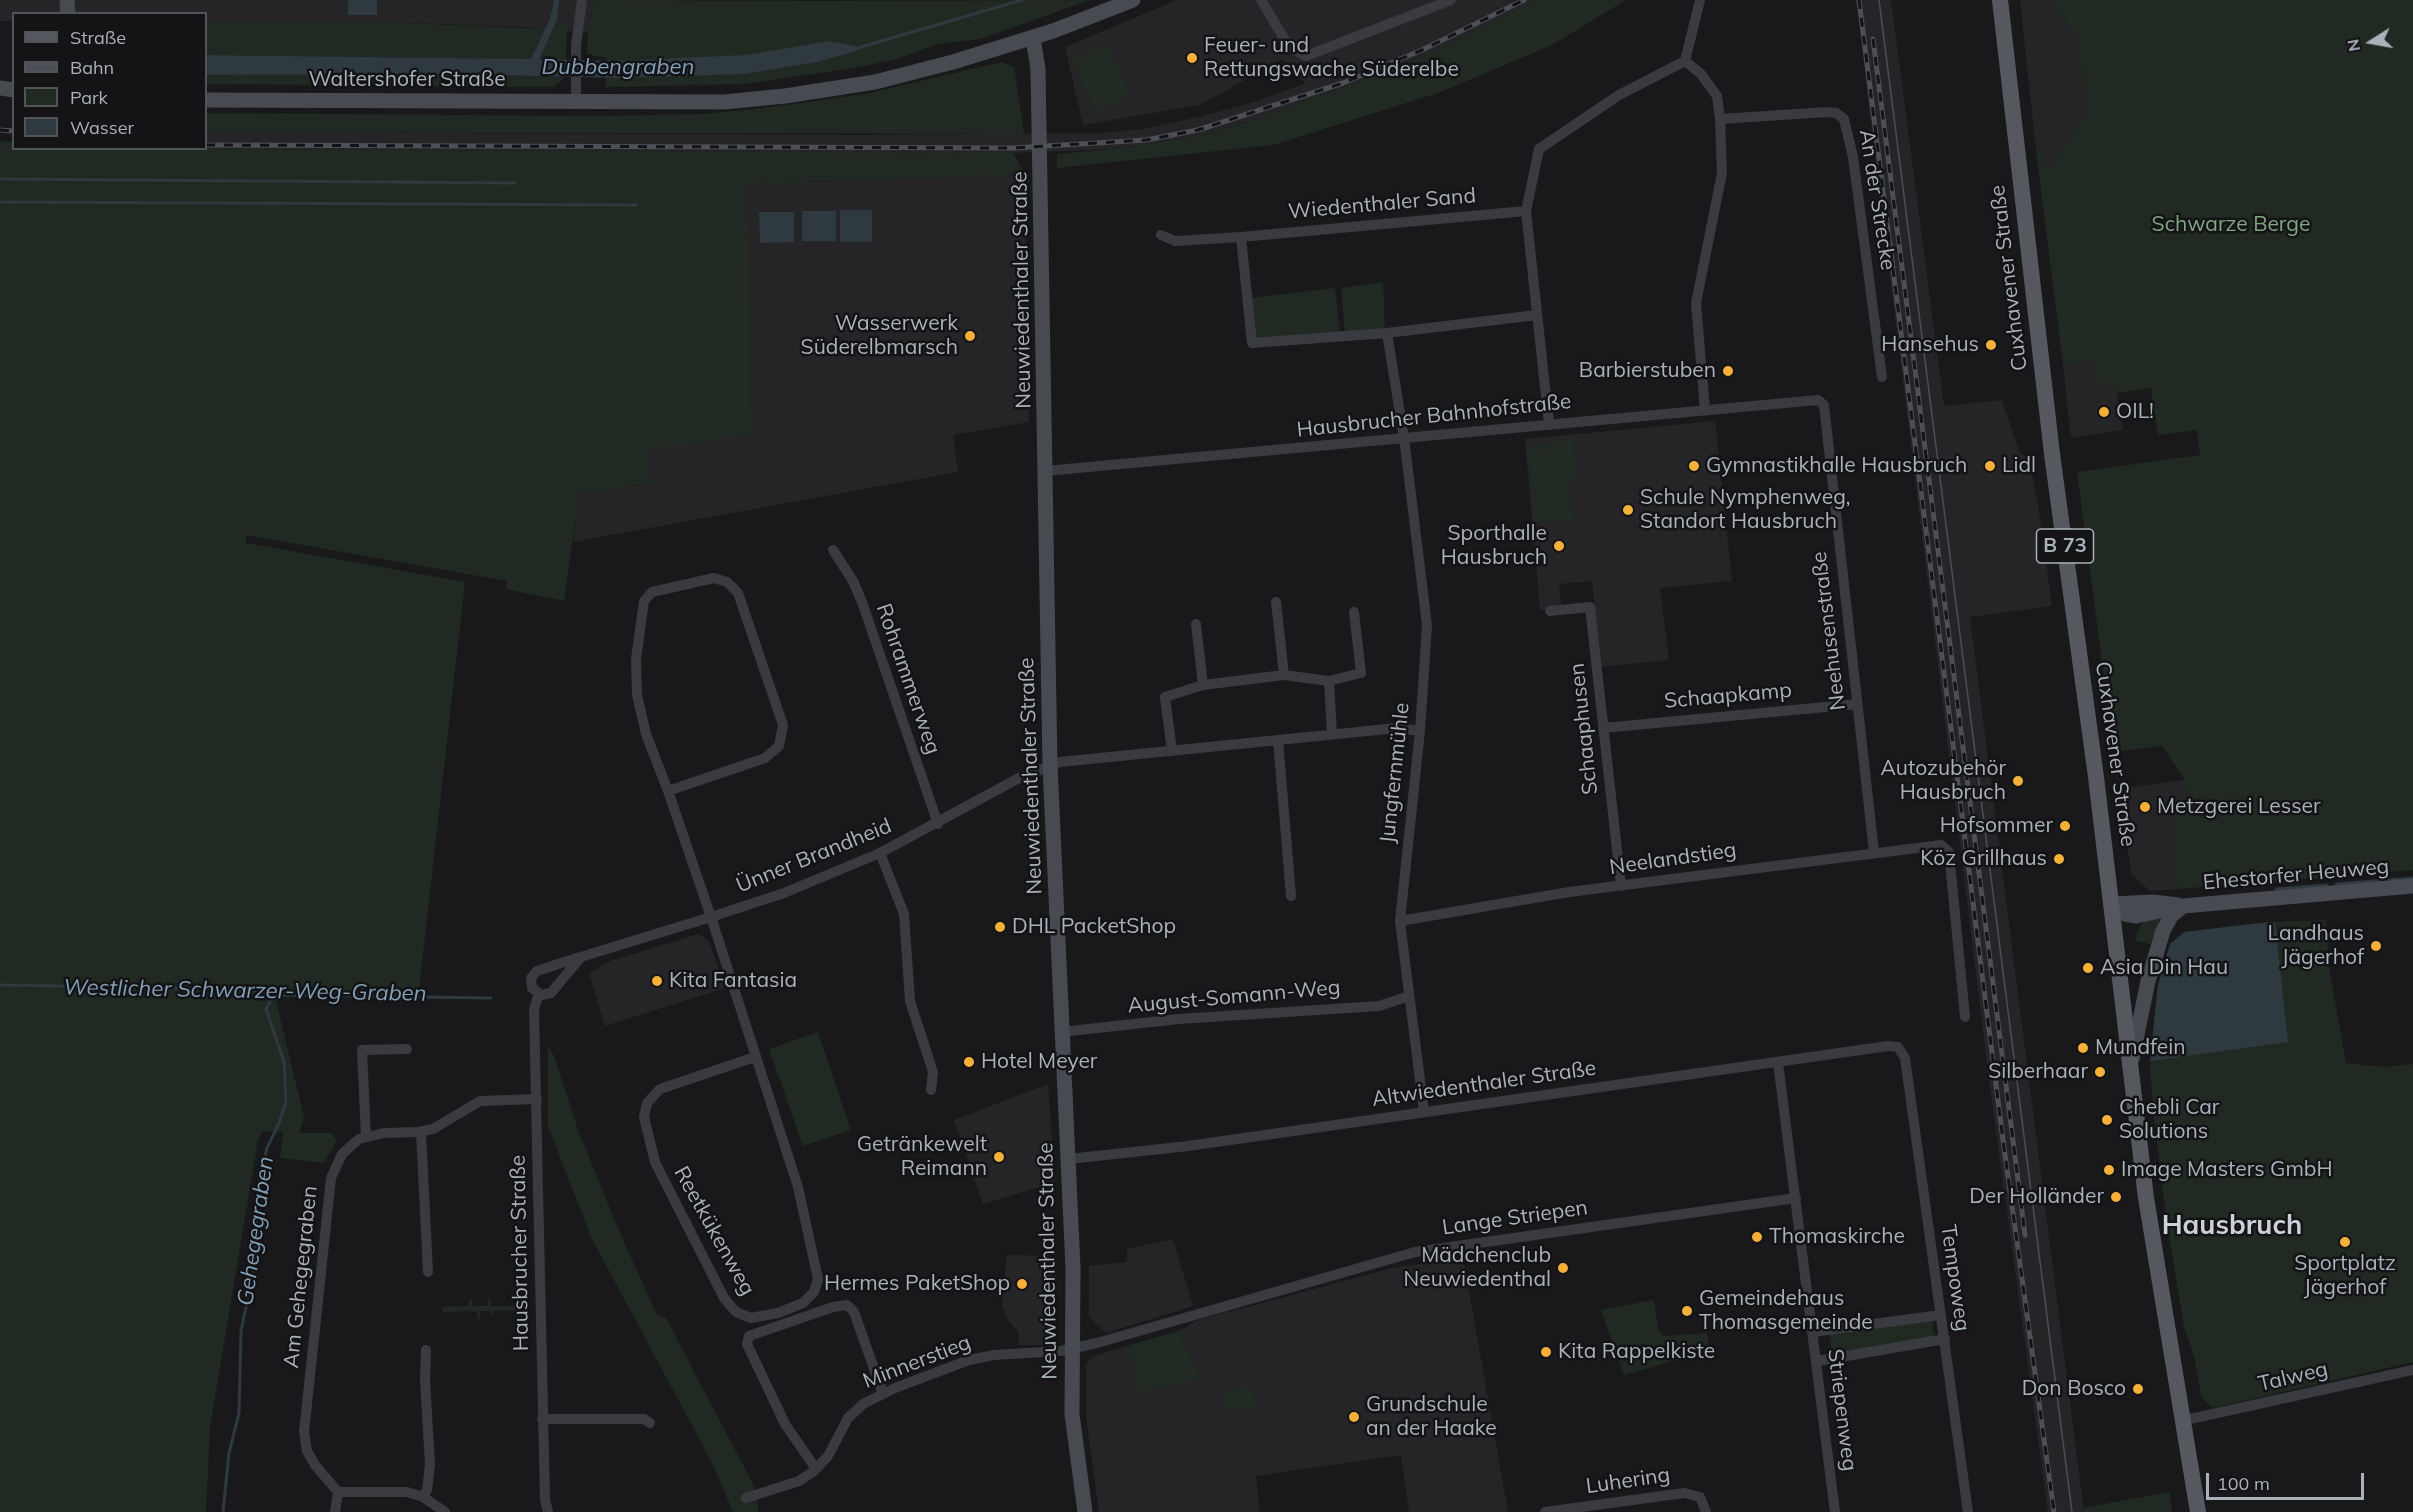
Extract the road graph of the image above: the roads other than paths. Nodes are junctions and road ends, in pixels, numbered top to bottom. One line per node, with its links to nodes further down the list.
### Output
1 (582, 0): 10 (street)
2 (1133, 0): 7 (street, Waltershofer Straße)
3 (1261, 0): 4 (street)
4 (1451, 0)
5 (1700, 0): 8 (street)
6 (2000, 0): 45 (main road, Cuxhavener Straße / B 73)
7 (1033, 38): 10 (street, Waltershofer Straße); 22 (street, Neuwiedenthaler Straße)
8 (1685, 62): 11 (street); 12 (street)
9 (207, 100): 10 (street, Waltershofer Straße)
10 (576, 101)
11 (1720, 119): 17 (street, An der Strecke); 19 (street)
12 (1526, 212): 14 (street, Wiedenthaler Sand); 15 (street)
13 (1161, 235): 14 (street, Wiedenthaler Sand)
14 (1241, 237): 16 (street)
15 (1536, 315): 16 (street); 20 (street)
16 (1387, 333): 21 (street)
17 (1882, 377)
18 (1824, 405): 19 (street, Hausbrucher Bahnhofstraße); 31 (street, Neehusenstraße)
19 (1705, 410): 20 (street, Hausbrucher Bahnhofstraße)
20 (1549, 424): 21 (street, Hausbrucher Bahnhofstraße)
21 (1404, 438): 22 (street, Hausbrucher Bahnhofstraße); 33 (street, Jungfernmühle)
22 (1045, 471): 37 (street, Neuwiedenthaler Straße)
23 (833, 550): 39 (street, Rohrammerweg)
24 (1276, 602): 28 (street)
25 (1550, 611): 32 (street, Schaaphusen)
26 (1354, 612): 29 (street)
27 (1196, 624): 30 (street)
28 (1284, 675): 29 (street); 30 (street)
29 (1329, 681): 34 (street)
30 (1203, 685): 36 (street)
31 (1857, 704): 32 (street, Schaapkamp); 40 (street, Neehusenstraße)
32 (1603, 728): 42 (street, Schaaphusen)
33 (1420, 731): 34 (street, Ünner Brandheid); 48 (street, Jungfernmühle)
34 (1332, 734): 35 (street, Ünner Brandheid)
35 (1278, 740): 36 (street, Ünner Brandheid); 44 (street)
36 (1172, 751): 37 (street, Ünner Brandheid)
37 (1050, 765): 39 (street, Ünner Brandheid); 53 (street, Neuwiedenthaler Straße)
38 (668, 791): 38 (street, Reetkükenweg); 47 (street, Reetkükenweg)
39 (938, 824): 41 (street, Ünner Brandheid)
40 (1874, 852): 42 (street, Neelandstieg); 52 (street, Neelandstieg)
41 (880, 853): 47 (street, Ünner Brandheid); 59 (street)
42 (1621, 886): 48 (street, Neelandstieg)
43 (2413, 886): 46 (street, Ehestorfer Heuweg)
44 (1291, 896)
45 (2112, 904): 46 (street, Ehestorfer Heuweg); 58 (main road, Cuxhavener Straße / B 73)
46 (2184, 906): 58 (street)
47 (711, 917): 49 (street, Ünner Brandheid); 56 (street, Reetkükenweg)
48 (1400, 921): 51 (street, Jungfernmühle)
49 (581, 957): 50 (street); 50 (street, Ünner Brandheid)
50 (539, 993): 60 (street, Hausbrucher Straße)
51 (1409, 996): 53 (street, August-Somann-Weg); 61 (street, Jungfernmühle)
52 (1965, 1017)
53 (1061, 1032): 64 (street, Neuwiedenthaler Straße)
54 (407, 1049): 63 (street)
55 (1902, 1051): 57 (street, Altwiedenthaler Straße); 67 (street, Tempoweg)
56 (755, 1057): 56 (street, Reetkükenweg)
57 (1778, 1063): 61 (street, Altwiedenthaler Straße); 65 (street, Striepenweg)
58 (2131, 1066): 76 (main road, Cuxhavener Straße / B 73)
59 (931, 1090)
60 (537, 1098): 62 (street, Am Gehegegraben); 75 (street, Hausbrucher Straße)
61 (1424, 1112): 64 (street, Altwiedenthaler Straße)
62 (421, 1132): 63 (street, Am Gehegegraben); 66 (street)
63 (366, 1137): 79 (street, Am Gehegegraben)
64 (1069, 1159): 70 (street, Neuwiedenthaler Straße)
65 (1796, 1198): 68 (street, Striepenweg); 70 (street, Lange Striepen)
66 (428, 1272)
67 (1941, 1315): 68 (street); 69 (street, Tempoweg)
68 (1813, 1332): 72 (street, Striepenweg)
69 (1945, 1339): 72 (street); 89 (street, Tempoweg)
70 (1072, 1349): 74 (street, Minnerstieg); 85 (street, Neuwiedenthaler Straße)
71 (426, 1350): 80 (street)
72 (1817, 1361): 88 (street, Striepenweg)
73 (2413, 1370): 76 (street, Talweg)
74 (883, 1394): 78 (street, Minnerstieg); 78 (street)
75 (542, 1419): 77 (street); 84 (street, Hausbrucher Straße)
76 (2181, 1421): 90 (main road, Cuxhavener Straße / B 73)
77 (650, 1423)
78 (816, 1470): 81 (street, Minnerstieg)
79 (338, 1492): 80 (street); 82 (street)
80 (423, 1497): 83 (street)
81 (746, 1498)
82 (334, 1512)
83 (446, 1512)
84 (547, 1512)
85 (1085, 1512)
86 (1545, 1512): 87 (street, Luhering)
87 (1706, 1512)
88 (1835, 1512)
89 (1968, 1512)
90 (2198, 1512)

